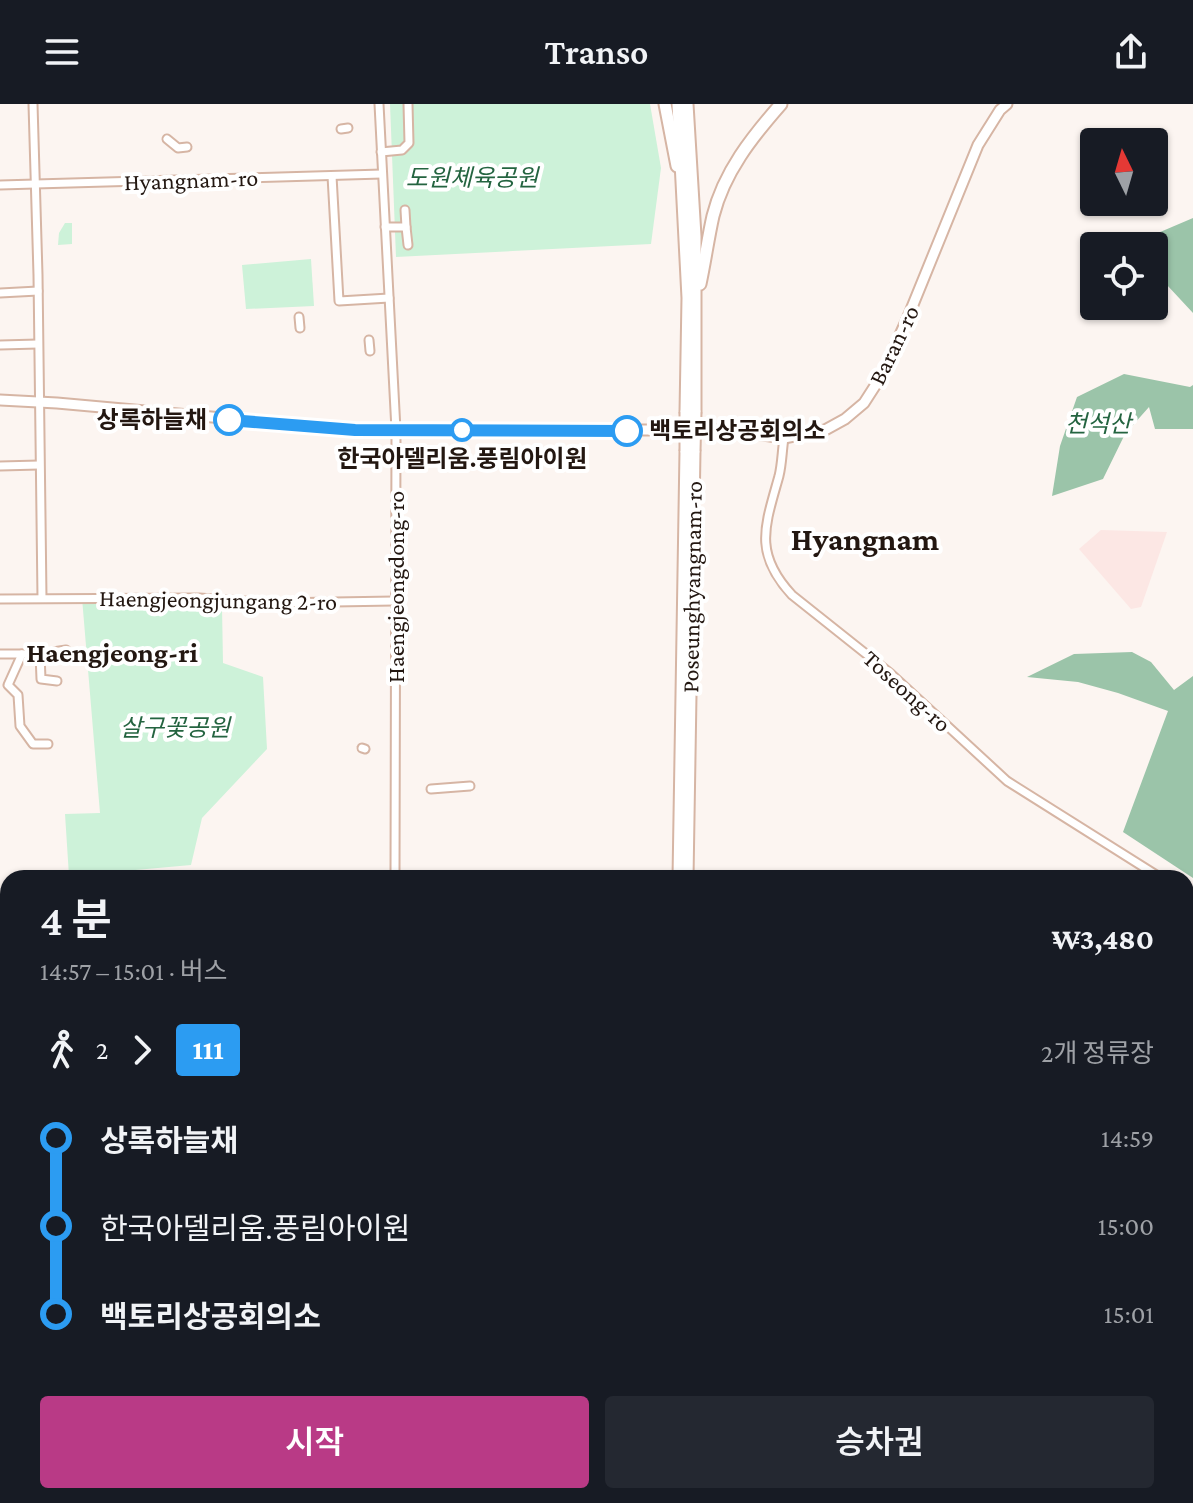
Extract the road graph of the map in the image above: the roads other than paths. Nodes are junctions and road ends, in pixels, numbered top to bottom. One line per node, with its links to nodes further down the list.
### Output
1 (33, 104): 14 (street)
2 (379, 104): 11 (street, Haengjeongdong-ro)
3 (408, 104): 11 (street)
4 (665, 104): 16 (highway)
5 (678, 104): 16 (highway, Poseunghyangnam-ro)
6 (687, 104): 24 (highway, Poseunghyangnam-ro)
7 (781, 104): 24 (highway)
8 (1007, 104): 35 (main road, Baran-ro)
9 (167, 139): 10 (street)
10 (187, 147)
11 (381, 152): 12 (street, Haengjeongdong-ro)
12 (382, 174): 13 (street, Hyangnam-ro); 18 (street, Haengjeongdong-ro)
13 (332, 176): 14 (street, Hyangnam-ro); 23 (street)
14 (37, 184): 15 (street, Hyangnam-ro); 21 (street)
15 (0, 185)
16 (684, 191): 33 (highway, Poseunghyangnam-ro)
17 (405, 210): 19 (street)
18 (385, 227): 19 (street); 23 (street, Haengjeongdong-ro)
19 (406, 227): 20 (street)
20 (408, 245)
21 (38, 291): 22 (street); 28 (street)
22 (0, 293)
23 (389, 298): 34 (street, Haengjeongdong-ro)
24 (696, 304): 33 (highway, Poseunghyangnam-ro)
25 (299, 317): 26 (street)
26 (300, 328)
27 (369, 340): 30 (street)
28 (38, 344): 29 (street); 32 (street)
29 (0, 345)
30 (370, 351)
31 (0, 400): 32 (main road, Baran-ro)
32 (40, 401): 34 (main road, Baran-ro); 38 (street)
33 (691, 412): 36 (highway, Poseunghyangnam-ro, bridge)
34 (396, 430): 35 (main road, Baran-ro); 41 (street, Haengjeongdong-ro)
35 (784, 438): 54 (street, Toseong-ro)
36 (690, 451): 52 (highway, Poseunghyangnam-ro); 53 (highway, Poseunghyangnam-ro)
37 (2, 464): 38 (street)
38 (39, 465): 39 (street)
39 (42, 598): 40 (street, Haengjeongjungang 2-ro); 41 (street, Haengjeongjungang 2-ro)
40 (0, 599)
41 (394, 601): 51 (street, Haengjeongdong-ro)
42 (66, 650): 45 (street)
43 (0, 654): 44 (street)
44 (22, 654): 45 (street); 47 (street)
45 (40, 654): 46 (street)
46 (57, 681)
47 (4, 682): 48 (street)
48 (48, 744)
49 (470, 786): 50 (street)
50 (431, 789)
51 (395, 870)
52 (679, 870)
53 (687, 870)
54 (1148, 870)

